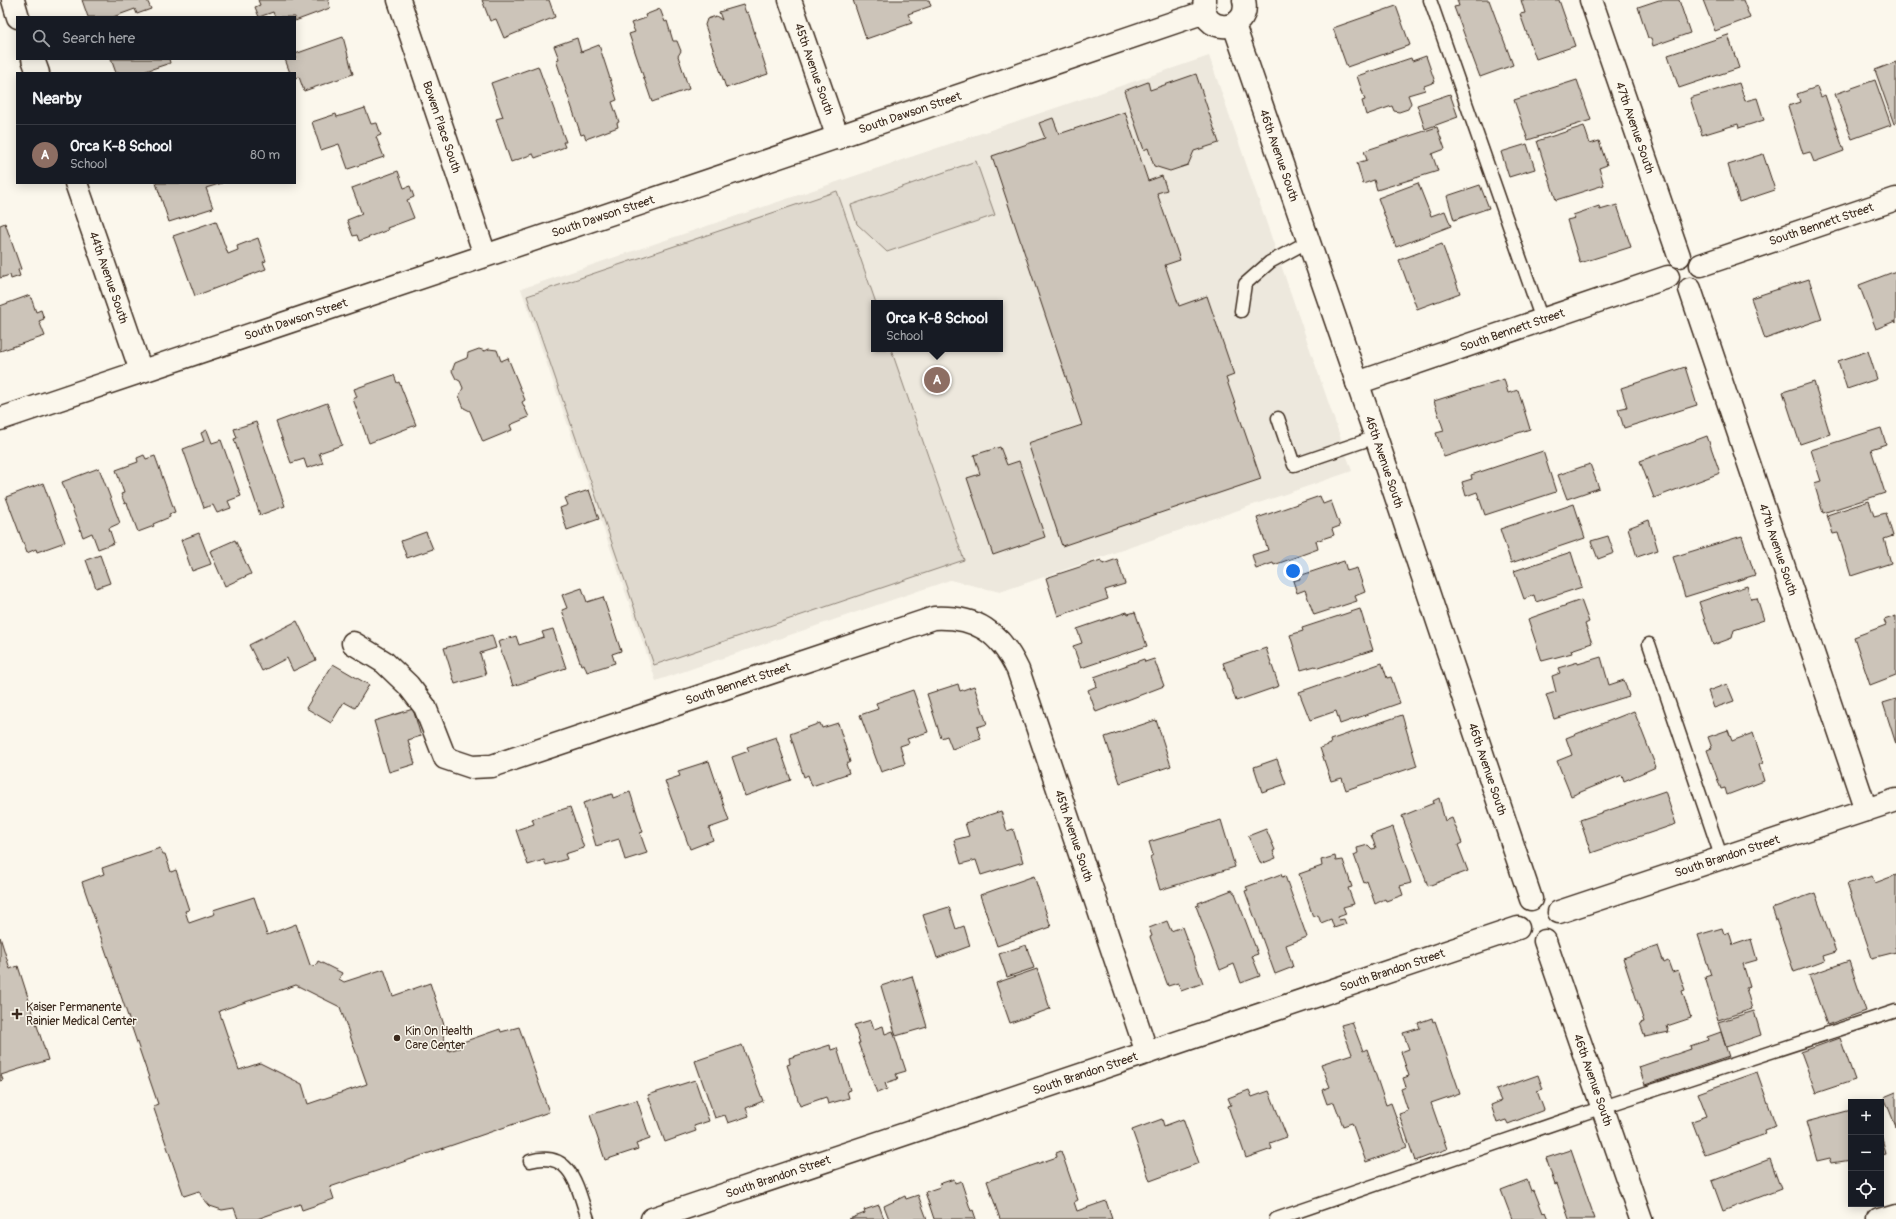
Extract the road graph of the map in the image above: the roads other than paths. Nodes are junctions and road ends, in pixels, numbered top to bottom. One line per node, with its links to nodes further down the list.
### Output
1 (13, 0): 8 (street)
2 (399, 0): 16 (street, Bowen Place South)
3 (790, 0): 12 (street, 45th Avenue South)
4 (1244, 0): 9 (street)
5 (1430, 0): 22 (lane)
6 (1591, 0): 17 (street, 47th Avenue South)
7 (1205, 6): 9 (street); 12 (street, South Dawson Street)
8 (18, 16)
9 (1234, 25): 15 (street, 46th Avenue South)
10 (33, 60): 11 (street)
11 (38, 72)
12 (838, 138): 16 (street, South Dawson Street)
13 (76, 184): 23 (street, 44th Avenue South)
14 (1896, 199): 18 (street, South Bennett Street)
15 (1307, 242): 21 (lane); 24 (street, 46th Avenue South)
16 (485, 255): 23 (street, South Dawson Street)
17 (1679, 256): 18 (street); 19 (street)
18 (1701, 265): 20 (street)
19 (1668, 277): 20 (street); 22 (street, South Bennett Street)
20 (1690, 289): 32 (street, 47th Avenue South)
21 (1241, 311)
22 (1542, 320): 24 (street, South Bennett Street)
23 (141, 371): 26 (street, South Dawson Street)
24 (1356, 383): 27 (street, 46th Avenue South)
25 (1278, 418): 27 (lane)
26 (0, 419)
27 (1376, 437): 34 (street, 46th Avenue South)
28 (985, 628): 29 (street, South Bennett Street); 39 (street, 45th Avenue South)
29 (353, 643)
30 (1649, 644): 33 (lane)
31 (1896, 800): 32 (street, South Brandon Street)
32 (1866, 810): 33 (street, South Brandon Street)
33 (1722, 859): 35 (street, South Brandon Street)
34 (1531, 900): 35 (street); 36 (street)
35 (1559, 912): 37 (street)
36 (1518, 928): 37 (street); 39 (street, South Brandon Street)
37 (1545, 941): 40 (street, 46th Avenue South)
38 (1896, 1010): 40 (lane)
39 (1147, 1053): 44 (street, South Brandon Street)
40 (1603, 1107): 45 (lane); 46 (street, 46th Avenue South)
41 (530, 1161): 43 (lane)
42 (1896, 1214): 47 (street)
43 (588, 1219)
44 (652, 1219)
45 (1276, 1219)
46 (1641, 1219)
47 (1879, 1219)

